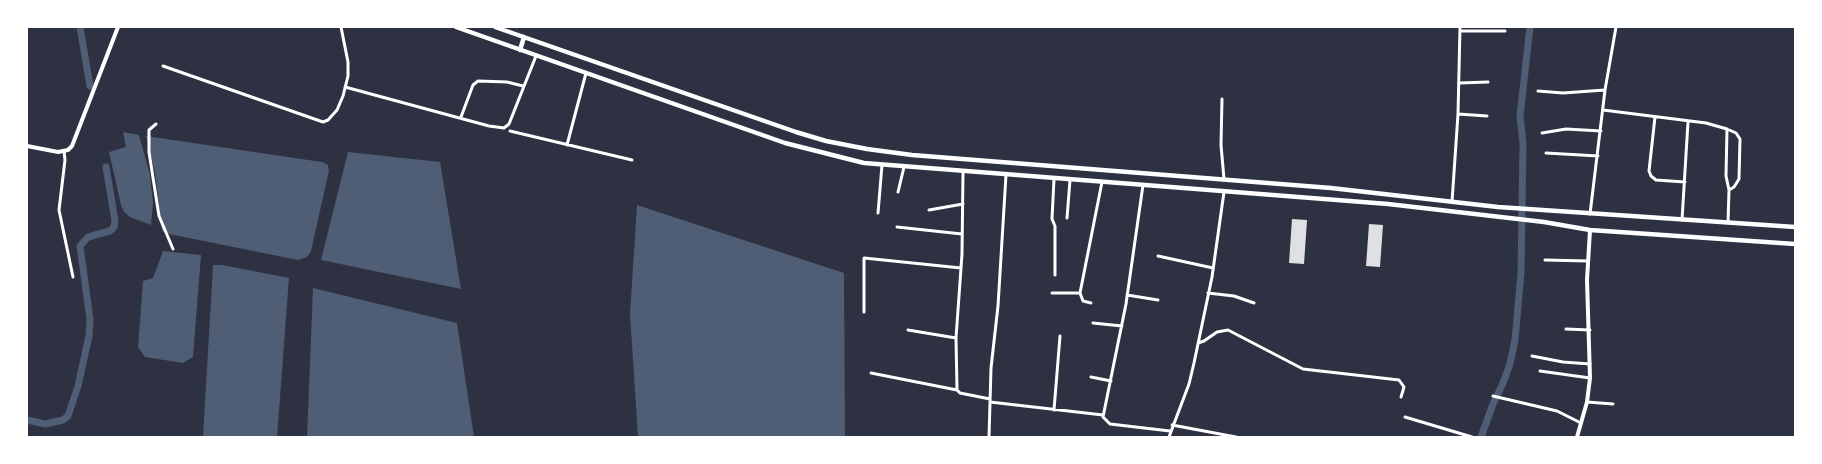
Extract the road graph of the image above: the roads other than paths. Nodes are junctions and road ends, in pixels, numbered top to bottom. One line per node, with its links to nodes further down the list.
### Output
1 (118, 27): 33 (street)
2 (341, 27): 16 (street)
3 (456, 27): 9 (main road)
4 (495, 27): 8 (main road)
5 (1616, 27): 17 (street)
6 (1460, 29): 7 (street); 14 (street)
7 (1505, 31)
8 (524, 37): 9 (main road); 42 (main road)
9 (520, 50): 10 (main road)
10 (536, 56): 12 (main road); 15 (street)
11 (163, 66): 16 (street)
12 (586, 74): 31 (street); 37 (main road)
13 (1488, 82): 14 (street)
14 (1459, 83): 21 (street)
15 (523, 86): 23 (street); 23 (street)
16 (345, 87): 23 (street)
17 (1606, 90): 18 (street); 20 (street)
18 (1538, 91)
19 (1222, 99): 42 (street)
20 (1603, 110): 24 (street); 29 (street)
21 (1458, 114): 22 (street); 50 (street)
22 (1487, 116)
23 (461, 117)
24 (1655, 117): 25 (street); 45 (street)
25 (1688, 122): 27 (street); 45 (street)
26 (156, 124): 63 (street)
27 (1727, 129): 47 (street); 47 (street)
28 (510, 131): 31 (street)
29 (1601, 131): 30 (street); 35 (street)
30 (1542, 133)
31 (567, 145): 36 (street)
32 (27, 146): 33 (street)
33 (64, 151): 70 (street)
34 (1546, 153): 35 (street)
35 (1598, 156): 54 (street)
36 (632, 160)
37 (882, 165): 38 (main road); 53 (street)
38 (904, 168): 39 (main road); 48 (street)
39 (963, 172): 40 (main road); 51 (street)
40 (1006, 175): 41 (main road); 97 (street)
41 (1054, 178): 43 (main road); 69 (street)
42 (1224, 179): 50 (main road)
43 (1070, 180): 44 (main road); 55 (street)
44 (1102, 182): 46 (main road); 72 (street)
45 (1684, 182): 56 (street)
46 (1143, 186): 49 (main road); 74 (street)
47 (1729, 190): 57 (street)
48 (898, 192)
49 (1224, 192): 60 (main road); 68 (street)
50 (1452, 202): 54 (main road)
51 (963, 204): 52 (street); 61 (street)
52 (930, 210)
53 (878, 213)
54 (1590, 214): 56 (main road)
55 (1067, 218)
56 (1682, 221): 57 (main road)
57 (1728, 223): 59 (main road)
58 (897, 227): 61 (street)
59 (1795, 227)
60 (1590, 230): 62 (main road); 66 (street)
61 (962, 234): 67 (street)
62 (1795, 244)
63 (173, 249)
64 (1158, 256): 68 (street)
65 (1545, 260): 66 (street)
66 (1588, 261): 83 (street)
67 (961, 268): 78 (street); 85 (street)
68 (1213, 268): 73 (street)
69 (1055, 275)
70 (73, 277)
71 (1052, 293): 72 (street)
72 (1080, 293): 76 (street)
73 (1208, 293): 77 (street); 86 (street)
74 (1127, 295): 75 (street); 80 (street)
75 (1158, 300)
76 (1091, 303)
77 (1254, 303)
78 (864, 312)
79 (1093, 323): 80 (street)
80 (1122, 326): 93 (street)
81 (1566, 329): 83 (street)
82 (908, 330): 85 (street)
83 (1590, 330): 88 (street)
84 (1060, 336): 100 (street)
85 (956, 338): 94 (street)
86 (1198, 343): 96 (street); 104 (street)
87 (1532, 356): 88 (street)
88 (1590, 364): 92 (street)
89 (1540, 371): 92 (street)
90 (871, 373): 94 (street)
91 (1091, 377): 93 (street)
92 (1590, 378): 98 (street)
93 (1111, 381): 101 (street)
94 (957, 390): 97 (street)
95 (1493, 396): 103 (street)
96 (1401, 397)
97 (990, 401): 100 (street); 106 (street)
98 (1587, 402): 99 (street); 103 (street)
99 (1614, 404)
100 (1054, 410): 101 (street)
101 (1103, 415): 105 (street)
102 (1405, 417): 109 (street)
103 (1581, 423): 110 (street)
104 (1172, 425): 105 (street); 108 (street)
105 (1170, 431): 107 (street)
106 (989, 437)
107 (1169, 437)
108 (1236, 437)
109 (1472, 437)
110 (1577, 437)

